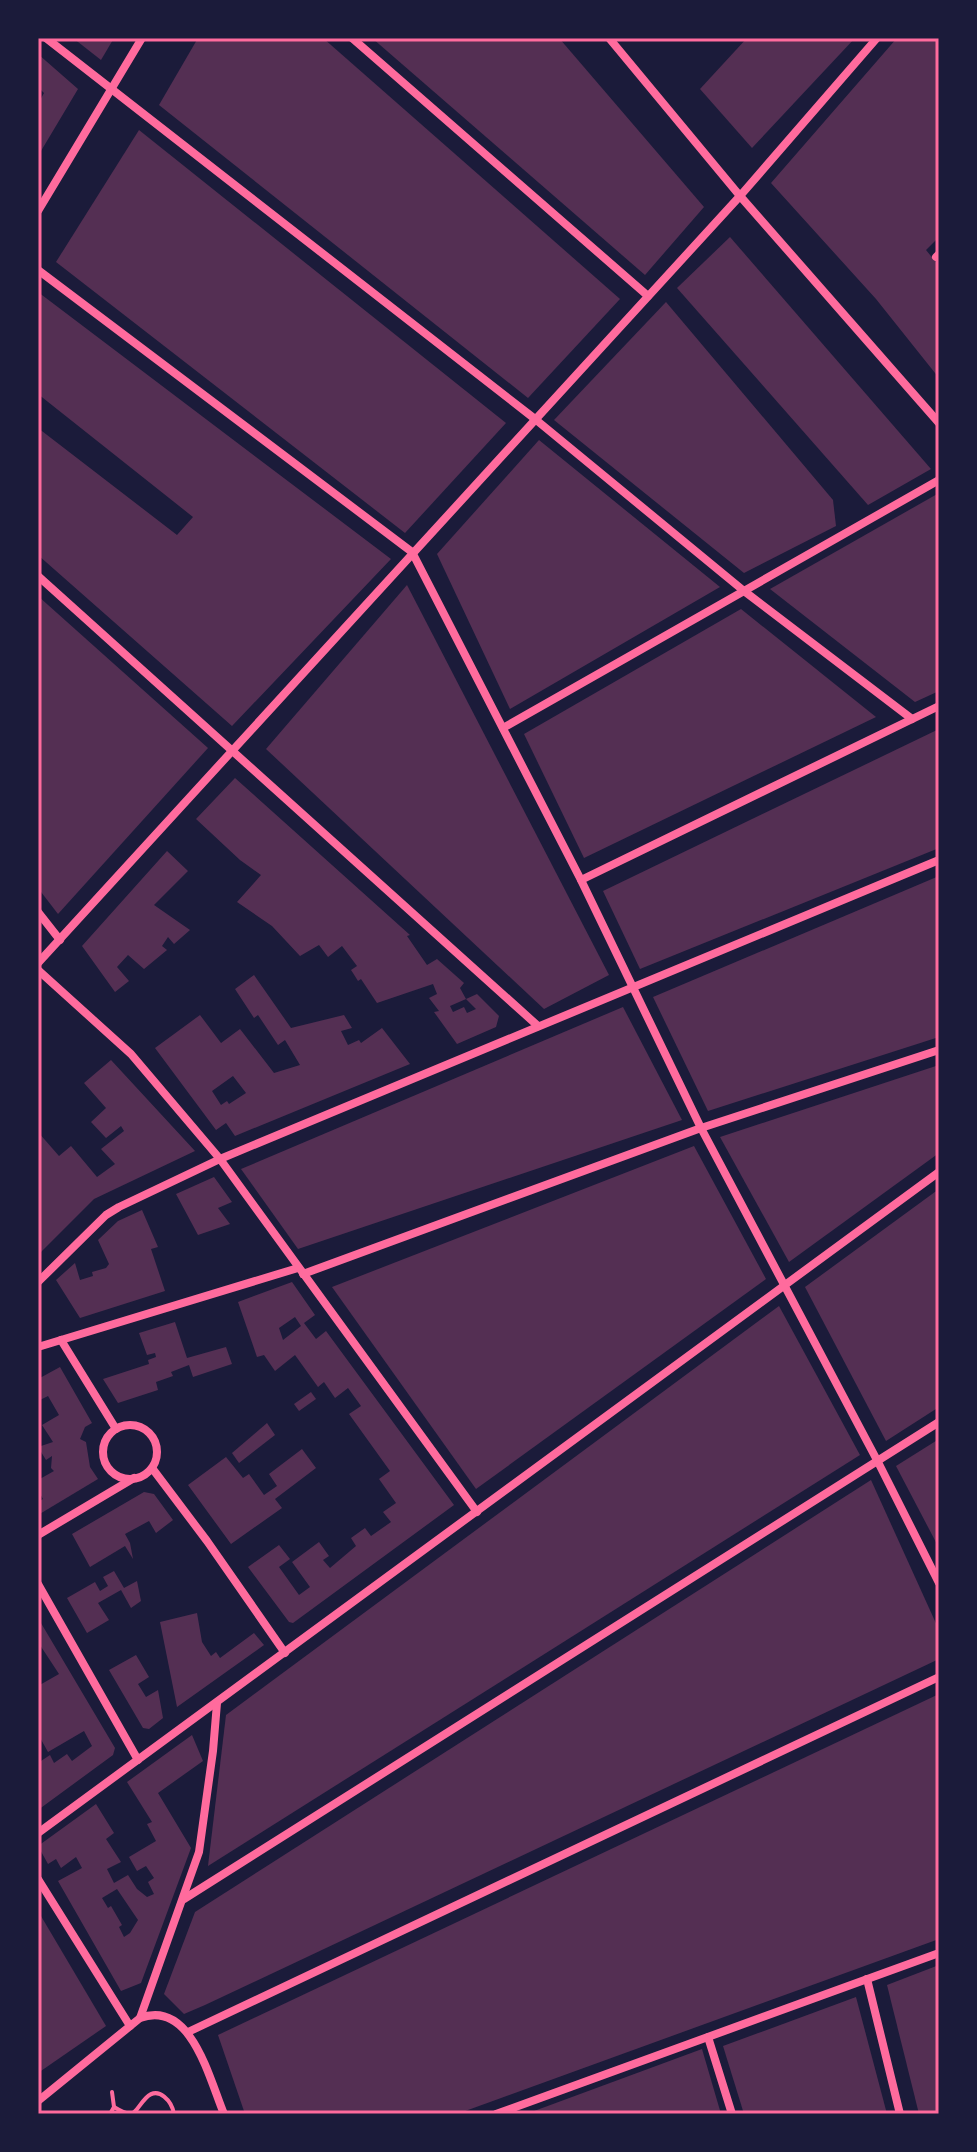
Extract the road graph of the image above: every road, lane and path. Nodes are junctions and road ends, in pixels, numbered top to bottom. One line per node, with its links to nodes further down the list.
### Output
1 (46, 38): 6 (street)
2 (142, 38): 6 (street)
3 (352, 38): 10 (street)
4 (609, 38): 7 (street)
5 (877, 38): 7 (street)
6 (111, 88): 8 (street); 11 (street)
7 (740, 196): 10 (street); 12 (street)
8 (38, 211)
9 (38, 270): 14 (street)
10 (648, 296): 11 (street)
11 (535, 419): 14 (street); 16 (street)
12 (939, 423)
13 (939, 480): 16 (street)
14 (412, 552): 19 (street); 20 (street)
15 (38, 576): 20 (street)
16 (744, 591): 18 (street); 19 (street)
17 (939, 706): 18 (street)
18 (912, 719): 22 (street)
19 (503, 728): 22 (street)
20 (233, 749): 24 (street); 28 (street)
21 (939, 860): 27 (street)
22 (581, 880): 27 (street)
23 (38, 912): 24 (street)
24 (60, 940): 25 (street)
25 (38, 963)
26 (38, 970): 31 (street)
27 (631, 987): 28 (street); 30 (street)
28 (538, 1026): 31 (street)
29 (939, 1050): 30 (street)
30 (701, 1128): 33 (street); 35 (street)
31 (220, 1159): 33 (street); 34 (street)
32 (939, 1172): 35 (street)
33 (301, 1271): 36 (street); 43 (street)
34 (38, 1282)
35 (785, 1287): 40 (street); 43 (street)
36 (61, 1340): 37 (street); 39 (street)
37 (38, 1347)
38 (939, 1422): 40 (street)
39 (116, 1429): 41 (street); 42 (street)
40 (878, 1462): 45 (street); 53 (street)
41 (152, 1468): 42 (street); 47 (street)
42 (134, 1478): 44 (street)
43 (477, 1512): 47 (street)
44 (38, 1535)
45 (939, 1583)
46 (38, 1584): 50 (street)
47 (285, 1653): 49 (street)
48 (939, 1677): 58 (street)
49 (217, 1703): 50 (street); 53 (street)
50 (138, 1760): 51 (street)
51 (38, 1833)
52 (38, 1879): 57 (street)
53 (184, 1899): 56 (street)
54 (939, 1953): 55 (street)
55 (867, 1979): 59 (street); 68 (street)
56 (140, 2018): 57 (street); 58 (street)
57 (130, 2026): 61 (street)
58 (188, 2032): 65 (street)
59 (708, 2037): 66 (street); 67 (street)
60 (112, 2092): 62 (path)
61 (38, 2101)
62 (114, 2107): 63 (path); 64 (path)
63 (112, 2114)
64 (174, 2114)
65 (224, 2114)
66 (496, 2114)
67 (732, 2114)
68 (900, 2114)

